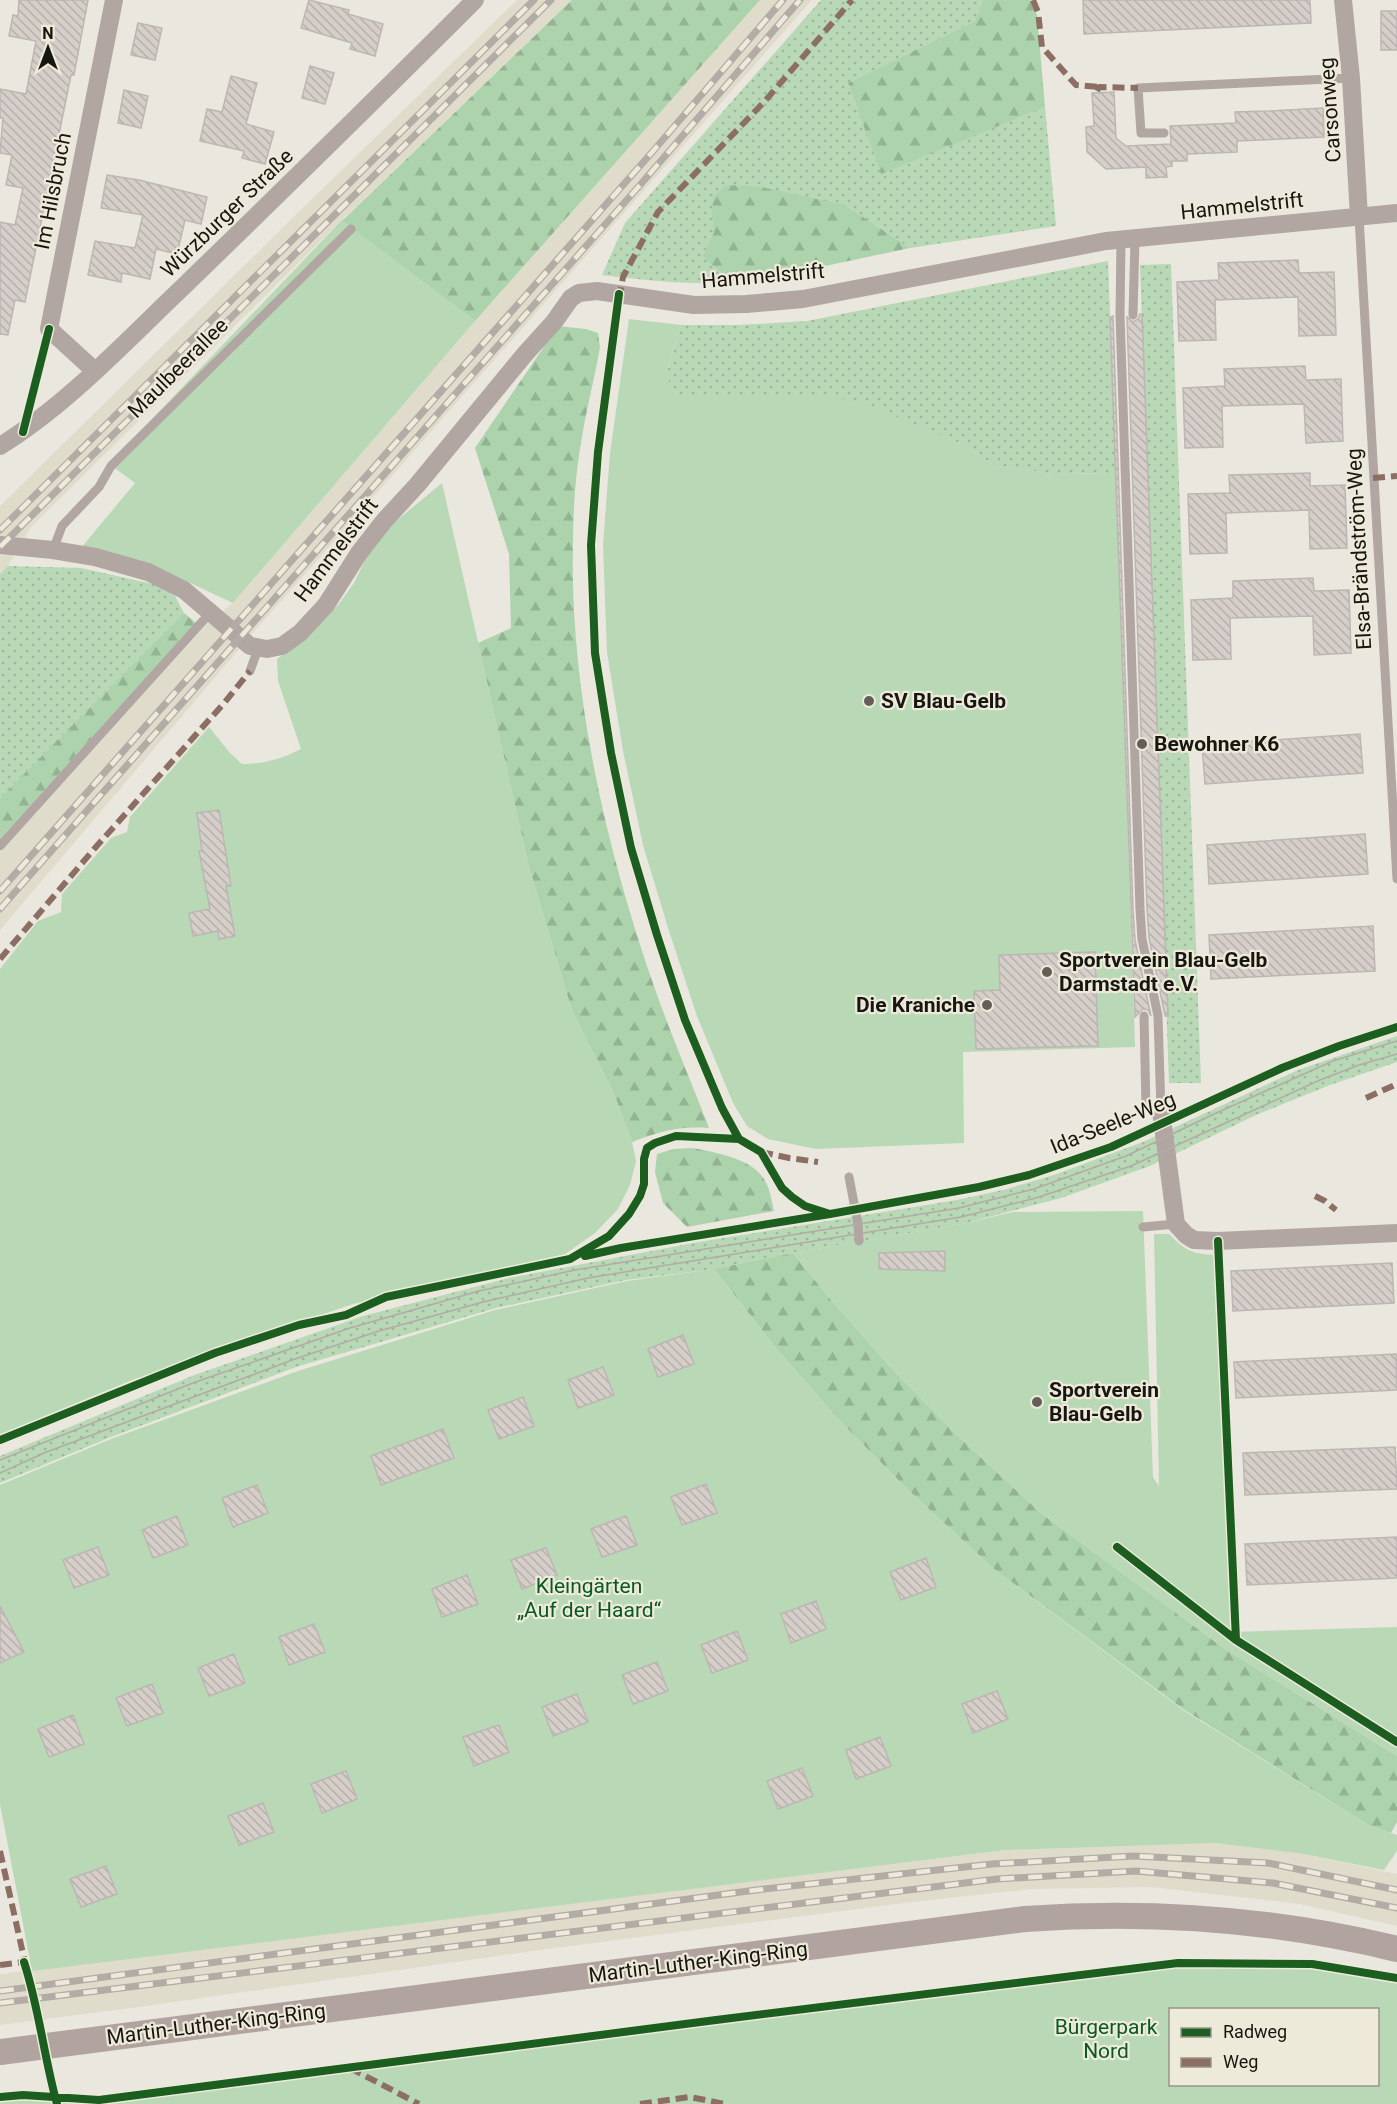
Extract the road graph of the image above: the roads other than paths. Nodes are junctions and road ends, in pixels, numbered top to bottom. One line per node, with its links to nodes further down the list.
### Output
1 (114, 0): 11 (street, Im Hilsbruch)
2 (476, 0): 12 (street, Würzburger Straße)
3 (1344, 0): 4 (street, Carsonweg)
4 (1351, 78): 5 (lane); 7 (street, Carsonweg)
5 (1164, 133)
6 (1397, 213): 7 (street, Hammelstrift)
7 (1359, 218): 9 (street, Hammelstrift); 21 (lane, Elsa-Brändström-Weg)
8 (351, 229): 16 (lane, Maulbeerallee)
9 (1128, 239): 10 (lane); 18 (street, Hammelstrift); 23 (lane)
10 (1133, 315)
11 (49, 329): 12 (street); 13 (lane)
12 (95, 371): 13 (street, Würzburger Straße)
13 (23, 432): 14 (street, Würzburger Straße)
14 (0, 446)
15 (0, 545): 16 (street)
16 (53, 550): 17 (street)
17 (210, 612): 18 (street); 20 (lane)
18 (258, 649): 19 (lane)
19 (250, 671)
20 (0, 846)
21 (1397, 879)
22 (1144, 1016): 23 (lane)
23 (1153, 1110): 25 (street)
24 (849, 1177): 28 (lane)
25 (1176, 1224): 26 (lane); 27 (street)
26 (1143, 1227)
27 (1397, 1233)
28 (859, 1241)
29 (1397, 1949): 30 (main road, Martin-Luther-King-Ring)
30 (0, 2052)

